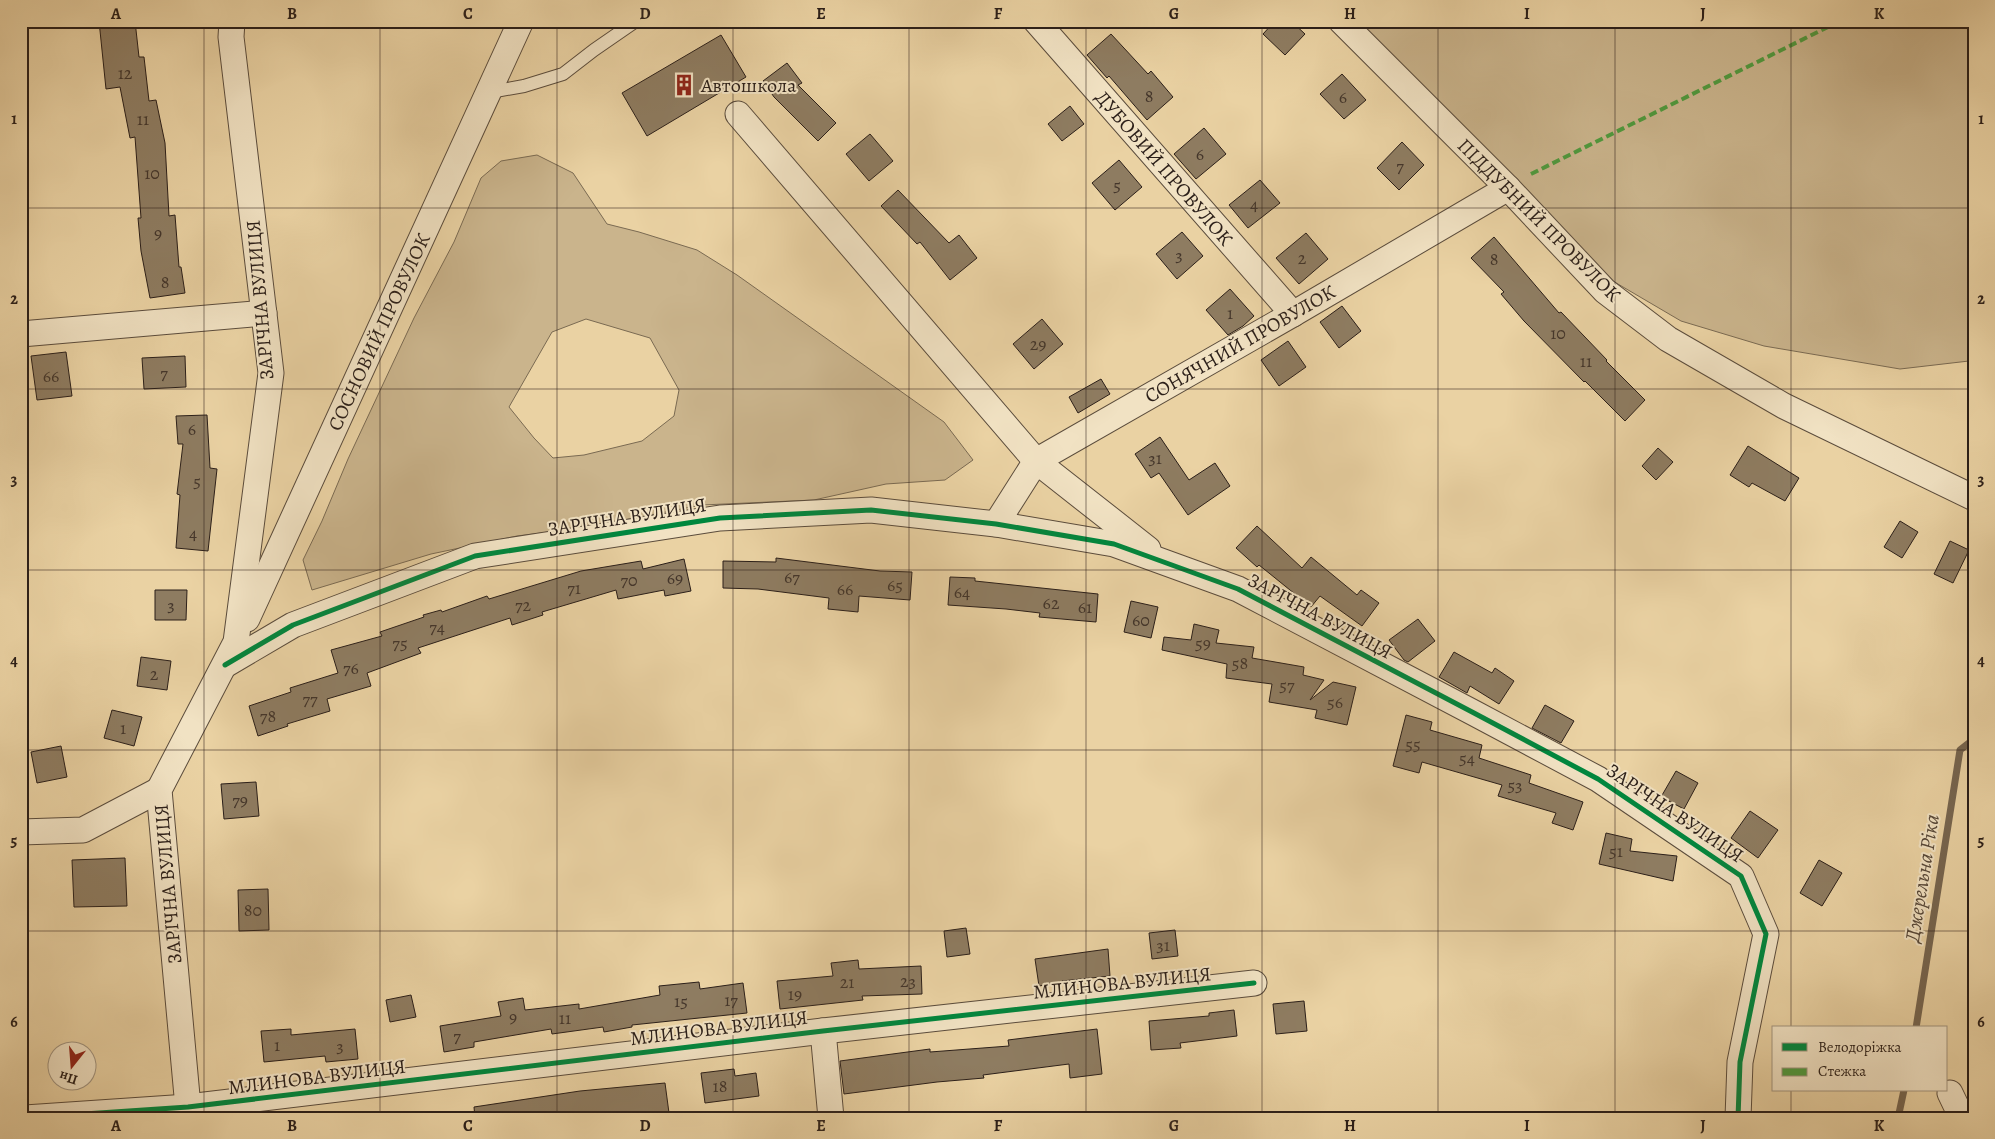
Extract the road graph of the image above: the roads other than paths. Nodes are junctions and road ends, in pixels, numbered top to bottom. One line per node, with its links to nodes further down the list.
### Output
1 (232, 21): 9 (street, ЗАРІЧНА ВУЛИЦЯ)
2 (521, 21): 6 (street, СОСНОВИЙ ПРОВУЛОК)
3 (636, 21): 6 (lane)
4 (1036, 21): 10 (street, ДУБОВИЙ ПРОВУЛОК)
5 (1341, 21): 8 (street, ПІДДУБНИЙ ПРОВУЛОК)
6 (490, 92): 16 (street, СОСНОВИЙ ПРОВУЛОК)
7 (738, 114): 12 (street)
8 (1508, 188): 10 (street, СОНЯЧНИЙ ПРОВУЛОК); 13 (street, ПІДДУБНИЙ ПРОВУЛОК)
9 (264, 313): 11 (street); 16 (street, ЗАРІЧНА ВУЛИЦЯ)
10 (1293, 314): 12 (street, СОНЯЧНИЙ ПРОВУЛОК)
11 (21, 334)
12 (1036, 461): 14 (street, СОНЯЧНИЙ ПРОВУЛОК); 15 (street)
13 (1974, 498)
14 (996, 524): 15 (street, ЗАРІЧНА ВУЛИЦЯ); 17 (street, ЗАРІЧНА ВУЛИЦЯ)
15 (1165, 563): 26 (street, ЗАРІЧНА ВУЛИЦЯ)
16 (236, 642): 17 (street, ЗАРІЧНА ВУЛИЦЯ)
17 (225, 665): 18 (street, ЗАРІЧНА ВУЛИЦЯ)
18 (159, 790): 19 (street); 23 (street, ЗАРІЧНА ВУЛИЦЯ)
19 (21, 832)
20 (1254, 983): 21 (street, МЛИНОВА ВУЛИЦЯ)
21 (823, 1031): 23 (street, МЛИНОВА ВУЛИЦЯ); 25 (street)
22 (1950, 1093): 27 (street)
23 (188, 1112): 24 (street, МЛИНОВА ВУЛИЦЯ)
24 (25, 1118)
25 (831, 1118)
26 (1738, 1118)
27 (1962, 1118)

